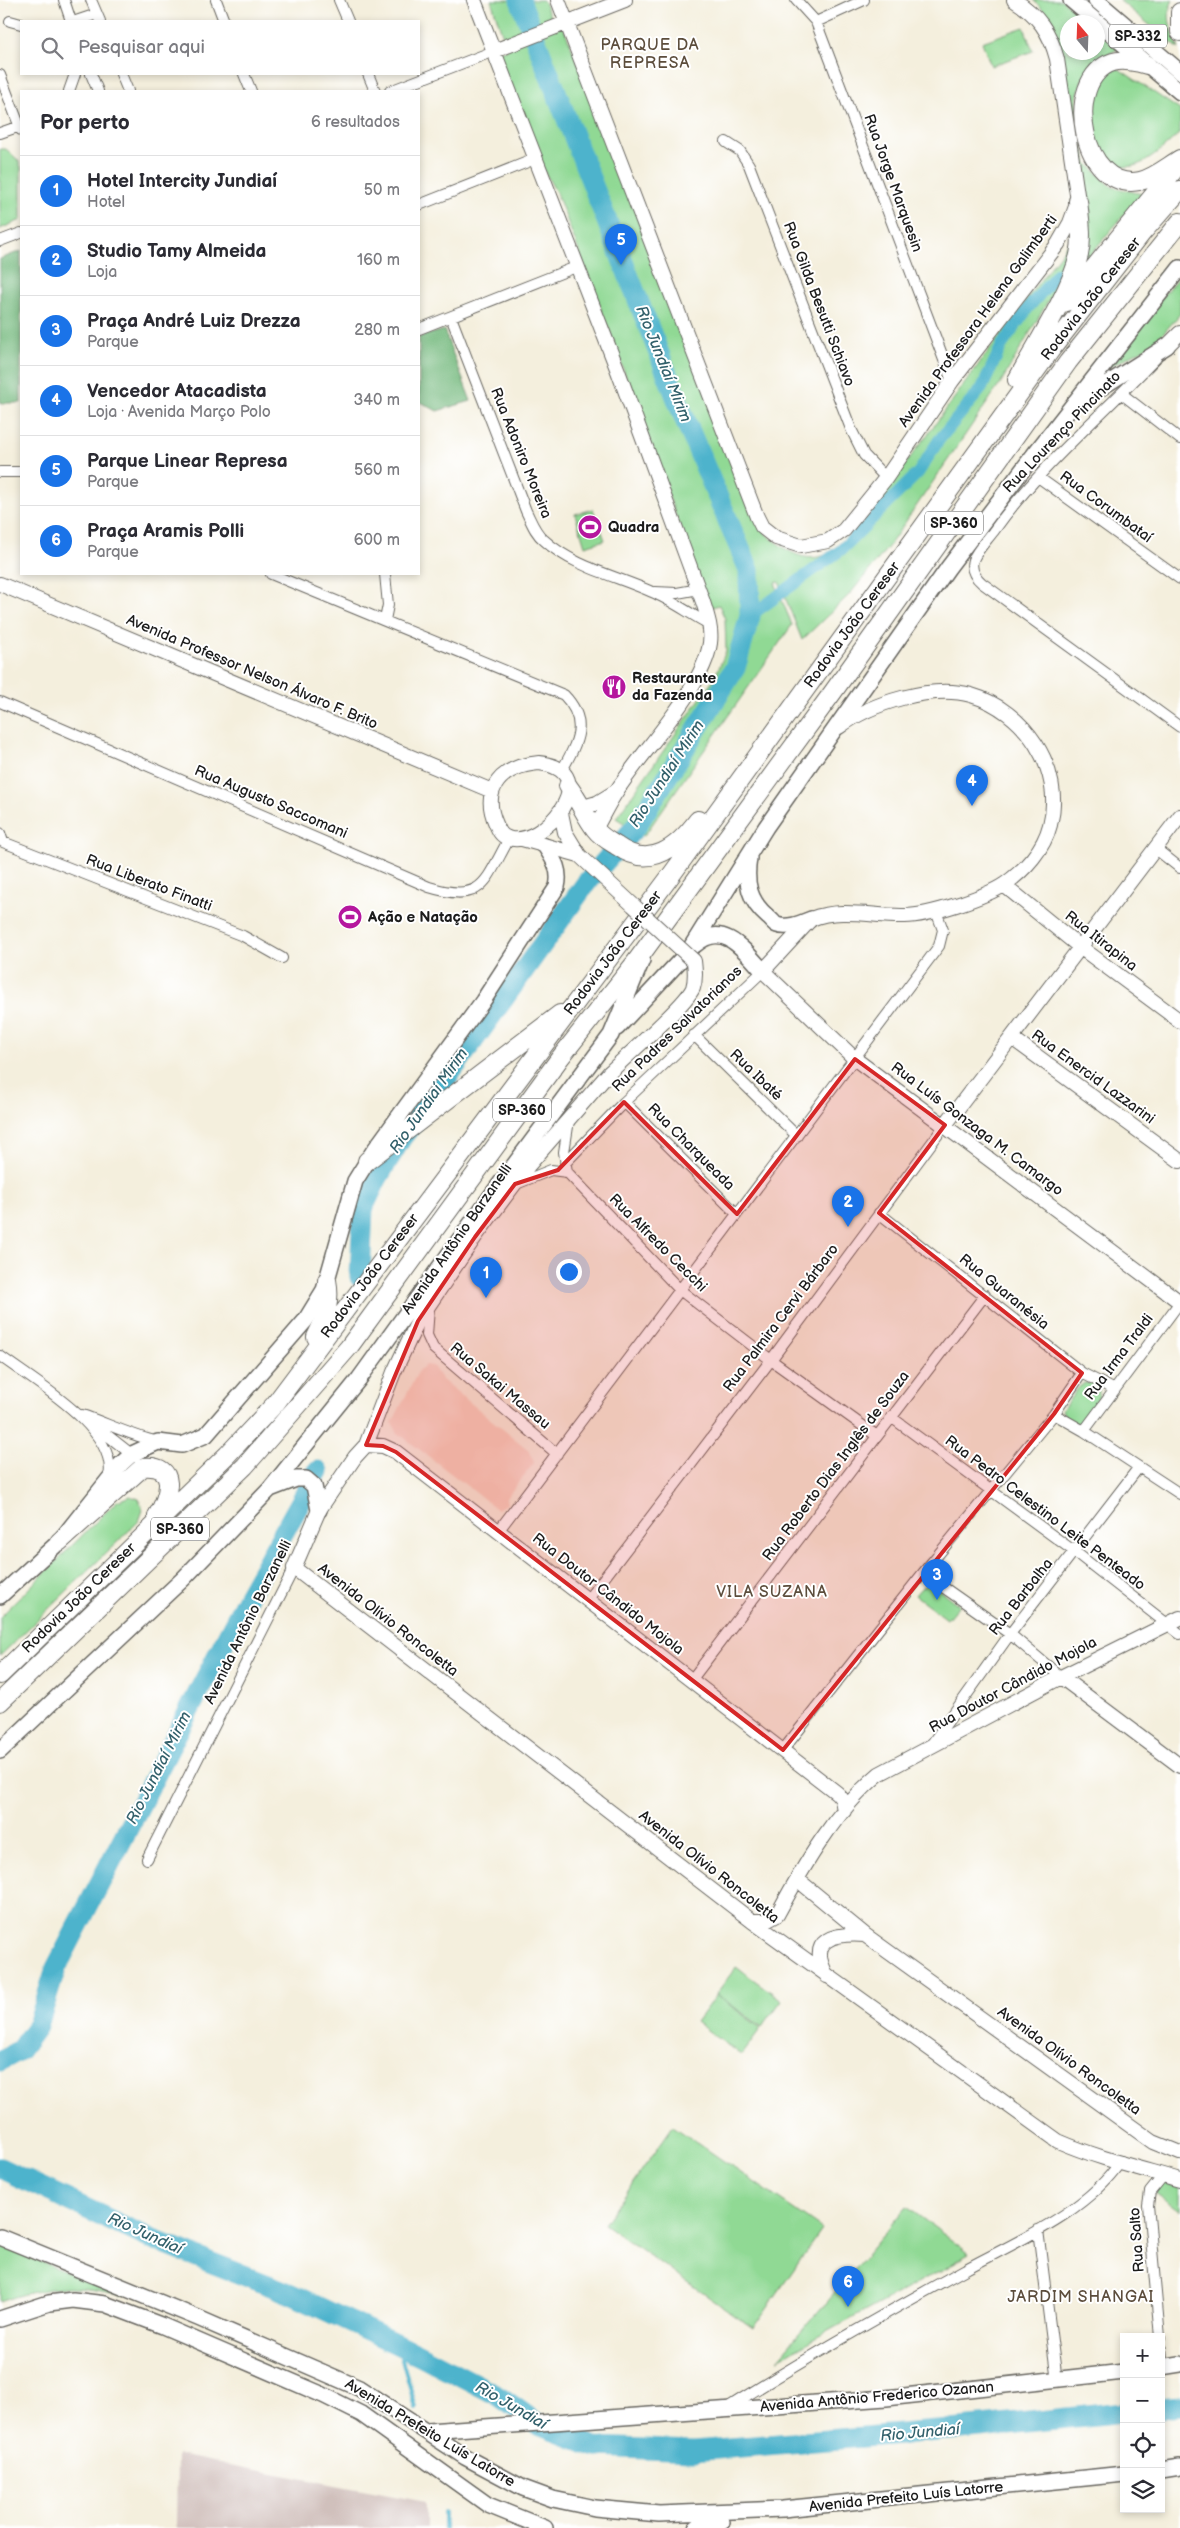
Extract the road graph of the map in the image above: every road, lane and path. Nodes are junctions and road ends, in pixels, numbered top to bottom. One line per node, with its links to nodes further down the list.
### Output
1 (64, 0): 15 (street)
2 (91, 0): 14 (street)
3 (216, 0): 17 (street)
4 (339, 0): 18 (street)
5 (474, 0): 24 (street)
6 (558, 0): 21 (street)
7 (626, 0): 21 (street)
8 (796, 0): 20 (street, Rua Jorge Marquesin)
9 (864, 0): 20 (street)
10 (1014, 0): 47 (street, Avenida Professora Helena Galimberti)
11 (1071, 0): 25 (main road, SP-332)
12 (1096, 0): 26 (main road, SP-332)
13 (1180, 12): 23 (highway)
14 (98, 18): 16 (street)
15 (71, 20)
16 (83, 20)
17 (224, 20)
18 (348, 20)
19 (10, 21): 22 (street)
20 (816, 22): 59 (street, Rua Jorge Marquesin)
21 (566, 23): 24 (street); 65 (street, Avenida Professora Helena Galimberti)
22 (20, 24)
23 (1180, 32)
24 (494, 52): 38 (street); 44 (street)
25 (1147, 64): 39 (main road, SP-332); 43 (highway)
26 (1180, 72)
27 (0, 75): 40 (street)
28 (75, 75): 33 (street)
29 (92, 75): 34 (street)
30 (121, 75): 35 (street)
31 (244, 75): 36 (street)
32 (368, 75): 37 (street)
33 (69, 90)
34 (98, 90)
35 (128, 90)
36 (251, 90)
37 (375, 90)
38 (393, 90)
39 (1180, 92)
40 (20, 128): 41 (street)
41 (0, 133)
42 (726, 142): 65 (street, Rua Gilda Besutti Schiavo)
43 (1180, 159)
44 (535, 160): 48 (street); 52 (street)
45 (1180, 163): 57 (highway)
46 (1180, 190): 62 (highway, Rodovia João Cereser / SP-360)
47 (1078, 201): 57 (highway); 59 (street, Avenida Professora Helena Galimberti)
48 (420, 205)
49 (1180, 222): 95 (highway, Rodovia João Cereser / SP-360)
50 (20, 233): 51 (street)
51 (0, 241)
52 (576, 267): 54 (street); 70 (street)
53 (1180, 268): 61 (main road)
54 (451, 316): 55 (street); 71 (street, Rua Adoniro Moreira)
55 (420, 329)
56 (1180, 332): 58 (street, Rua Lourenço Pincinato)
57 (1041, 335): 62 (highway)
58 (1167, 346): 60 (street, Rua Lourenço Pincinato); 61 (main road)
59 (952, 381): 65 (street, Avenida Professora Helena Galimberti)
60 (1122, 394): 63 (street); 64 (street, Rua Lourenço Pincinato)
61 (1072, 406): 77 (main road)
62 (993, 428): 75 (highway, Rodovia João Cereser / SP-360)
63 (1180, 439)
64 (1038, 477): 68 (street, Rua Corumbataí); 76 (street, Rua Lourenço Pincinato)
65 (886, 478)
66 (273, 575): 72 (street)
67 (385, 575): 72 (street)
68 (1180, 579)
69 (0, 584): 79 (street, Avenida Professor Nelson Álvaro F. Brito)
70 (699, 589): 71 (street, Rua Adoniro Moreira); 73 (street)
71 (654, 592): 73 (street, Rua Adoniro Moreira)
72 (385, 620): 78 (street)
73 (709, 624): 80 (street)
74 (0, 702): 86 (street, Rua Augusto Saccomani)
75 (794, 705): 84 (highway); 100 (highway, Rodovia João Cereser / SP-360)
76 (1180, 727)
77 (835, 729): 89 (main road); 92 (street)
78 (565, 779): 79 (street); 81 (highway); 82 (street)
79 (492, 791): 86 (street)
80 (616, 792): 81 (street); 84 (street)
81 (582, 807): 84 (highway)
82 (561, 813): 86 (street); 90 (street)
83 (1180, 816): 88 (street, Rua Palmira Cervi Bárbaro)
84 (598, 833)
85 (1, 838): 98 (street, Rua Liberato Finatti)
86 (516, 839): 87 (street)
87 (545, 846): 90 (street); 110 (main road)
88 (1156, 849): 91 (street); 96 (street, Rua Palmira Cervi Bárbaro)
89 (750, 854): 94 (main road); 97 (main road)
90 (581, 857): 107 (street, Avenida Antônio Barzanelli, bridge)
91 (1180, 868)
92 (1004, 885): 93 (street); 96 (street, Rua Itirapina)
93 (936, 912): 94 (street); 105 (street)
94 (811, 919): 99 (street, Rua Padres Salvatorianos)
95 (651, 938): 102 (main road); 156 (highway, Rodovia João Cereser / SP-360)
96 (1080, 947): 101 (street, Rua Itirapina); 104 (street, Rua Palmira Cervi Bárbaro)
97 (688, 952): 99 (main road); 102 (main road)
98 (282, 958)
99 (763, 971): 103 (street, Rua Padres Salvatorianos); 105 (street, Rua Luís Gonzaga M. Camargo)
100 (578, 1000): 110 (highway); 125 (highway, Rodovia João Cereser / SP-360)
101 (1180, 1021)
102 (611, 1035): 137 (main road)
103 (694, 1035): 106 (street, Rua Padres Salvatorianos); 109 (street, Rua Ibaté)
104 (1012, 1038): 108 (street, Rua Palmira Cervi Bárbaro); 111 (street, Rua Enercid Lazzarini)
105 (855, 1059): 108 (street, Rua Luís Gonzaga M. Camargo); 109 (street)
106 (624, 1102): 112 (street, Rua Padres Salvatorianos); 115 (street, Rua Charqueada)
107 (570, 1119): 112 (street); 113 (street, Avenida Antônio Barzanelli)
108 (945, 1125): 114 (street, Rua Palmira Cervi Bárbaro); 119 (street, Rua Luís Gonzaga M. Camargo)
109 (797, 1136): 115 (street)
110 (367, 1161): 116 (main road)
111 (1180, 1161)
112 (566, 1167): 113 (street); 117 (street, Rua Alfredo Cecchi)
113 (515, 1184): 120 (street, Avenida Antônio Barzanelli)
114 (879, 1212): 118 (street, Rua Guaranésia); 122 (street, Rua Palmira Cervi Bárbaro)
115 (737, 1214): 117 (street)
116 (327, 1280): 125 (highway); 131 (main road)
117 (680, 1290): 122 (street, Rua Alfredo Cecchi); 133 (street)
118 (985, 1296): 123 (street, Rua Guaranésia); 128 (street, Rua Roberto Dias Inglês de Souza)
119 (1180, 1302): 124 (street, Rua Irma Traldi)
120 (429, 1308): 132 (street, Avenida Antônio Barzanelli); 133 (street, Rua Sakai Massau)
121 (0, 1356): 126 (street)
122 (771, 1360): 130 (street, Rua Alfredo Cecchi); 148 (street, Rua Palmira Cervi Bárbaro)
123 (1082, 1373): 124 (street, Rua Guaranésia); 127 (street)
124 (1113, 1389): 129 (street, Rua Irma Traldi)
125 (275, 1404): 144 (highway, Rodovia João Cereser / SP-360)
126 (81, 1414): 131 (street); 134 (street); 136 (street)
127 (1054, 1414): 129 (street); 138 (street)
128 (891, 1417): 130 (street, Rua Roberto Dias Inglês de Souza); 138 (street, Rua Pedro Celestino Leite Penteado)
129 (1084, 1430): 135 (street)
130 (877, 1436): 155 (street, Rua Roberto Dias Inglês de Souza)
131 (158, 1442): 134 (main road)
132 (366, 1445): 140 (street, Avenida Antônio Barzanelli); 141 (street, Rua Doutor Cândido Mojola)
133 (557, 1454): 141 (street)
134 (138, 1460): 136 (main road); 142 (highway); 144 (highway)
135 (1139, 1467): 139 (street); 143 (street, Rua Barbalha)
136 (108, 1480): 142 (main road)
137 (276, 1487): 140 (main road); 159 (main road)
138 (991, 1491): 143 (street, Rua Pedro Celestino Leite Penteado); 146 (street)
139 (1179, 1492)
140 (318, 1503): 145 (street, Avenida Antônio Barzanelli)
141 (499, 1530): 148 (street, Rua Doutor Cândido Mojola)
142 (60, 1542): 147 (main road)
143 (1075, 1552): 150 (street, Rua Pedro Celestino Leite Penteado); 151 (street, Rua Barbalha)
144 (125, 1553): 153 (highway, Rodovia João Cereser / SP-360)
145 (294, 1568): 164 (street, Avenida Antônio Barzanelli); 166 (street, Avenida Olívio Roncoletta)
146 (923, 1573): 151 (street); 158 (street)
147 (0, 1596)
148 (588, 1599): 155 (street, Rua Doutor Cândido Mojola)
149 (1180, 1618): 150 (street, Rua Doutor Cândido Mojola)
150 (1167, 1624): 152 (street, Rua Pedro Celestino Leite Penteado); 154 (street, Rua Doutor Cândido Mojola)
151 (1010, 1634): 154 (street); 157 (street, Rua Barbalha)
152 (1180, 1634)
153 (0, 1675)
154 (1061, 1677): 157 (street, Rua Doutor Cândido Mojola); 160 (street)
155 (692, 1679): 158 (street, Rua Doutor Cândido Mojola)
156 (0, 1702)
157 (930, 1746): 161 (street, Rua Doutor Cândido Mojola)
158 (783, 1750): 162 (street, Rua Doutor Cândido Mojola)
159 (0, 1751)
160 (1180, 1766)
161 (865, 1786): 162 (street, Rua Doutor Cândido Mojola); 163 (street, Rua Doutor Cândido Mojola)
162 (837, 1792): 163 (street)
163 (844, 1811): 165 (street, Rua Doutor Cândido Mojola)
164 (147, 1859)
165 (798, 1880): 166 (street, Rua Doutor Cândido Mojola); 167 (street, Avenida Olívio Roncoletta)
166 (752, 1921): 168 (street, Avenida Olívio Roncoletta)
167 (865, 1935): 168 (street); 170 (street, Avenida Olívio Roncoletta)
168 (827, 1976): 172 (street, Avenida Olívio Roncoletta)
169 (1180, 2140): 170 (street)
170 (1153, 2142): 171 (street, Avenida Olívio Roncoletta)
171 (1180, 2153)
172 (1121, 2162): 173 (street, Avenida Olívio Roncoletta); 175 (street)
173 (1163, 2176): 174 (street, Avenida Olívio Roncoletta); 178 (street, Rua Salto)
174 (1180, 2180)
175 (1038, 2230): 182 (street); 183 (street)
176 (0, 2237): 184 (main road, Avenida Prefeito Luís Latorre)
177 (0, 2319): 190 (main road, Avenida Prefeito Luís Latorre)
178 (1160, 2333)
179 (1180, 2364): 180 (main road)
180 (1165, 2366)
181 (1120, 2372): 182 (main road, Avenida Antônio Frederico Ozanan)
182 (1057, 2380): 183 (main road, Avenida Antônio Frederico Ozanan)
183 (724, 2410): 184 (main road, Avenida Antônio Frederico Ozanan)
184 (428, 2431): 189 (main road, Avenida Prefeito Luís Latorre)
185 (1180, 2468): 186 (main road)
186 (1165, 2470)
187 (1120, 2474): 188 (main road, Avenida Prefeito Luís Latorre)
188 (829, 2506): 189 (main road, Avenida Prefeito Luís Latorre); 192 (main road)
189 (659, 2514): 191 (main road)
190 (545, 2527)
191 (672, 2528)
192 (696, 2528)

